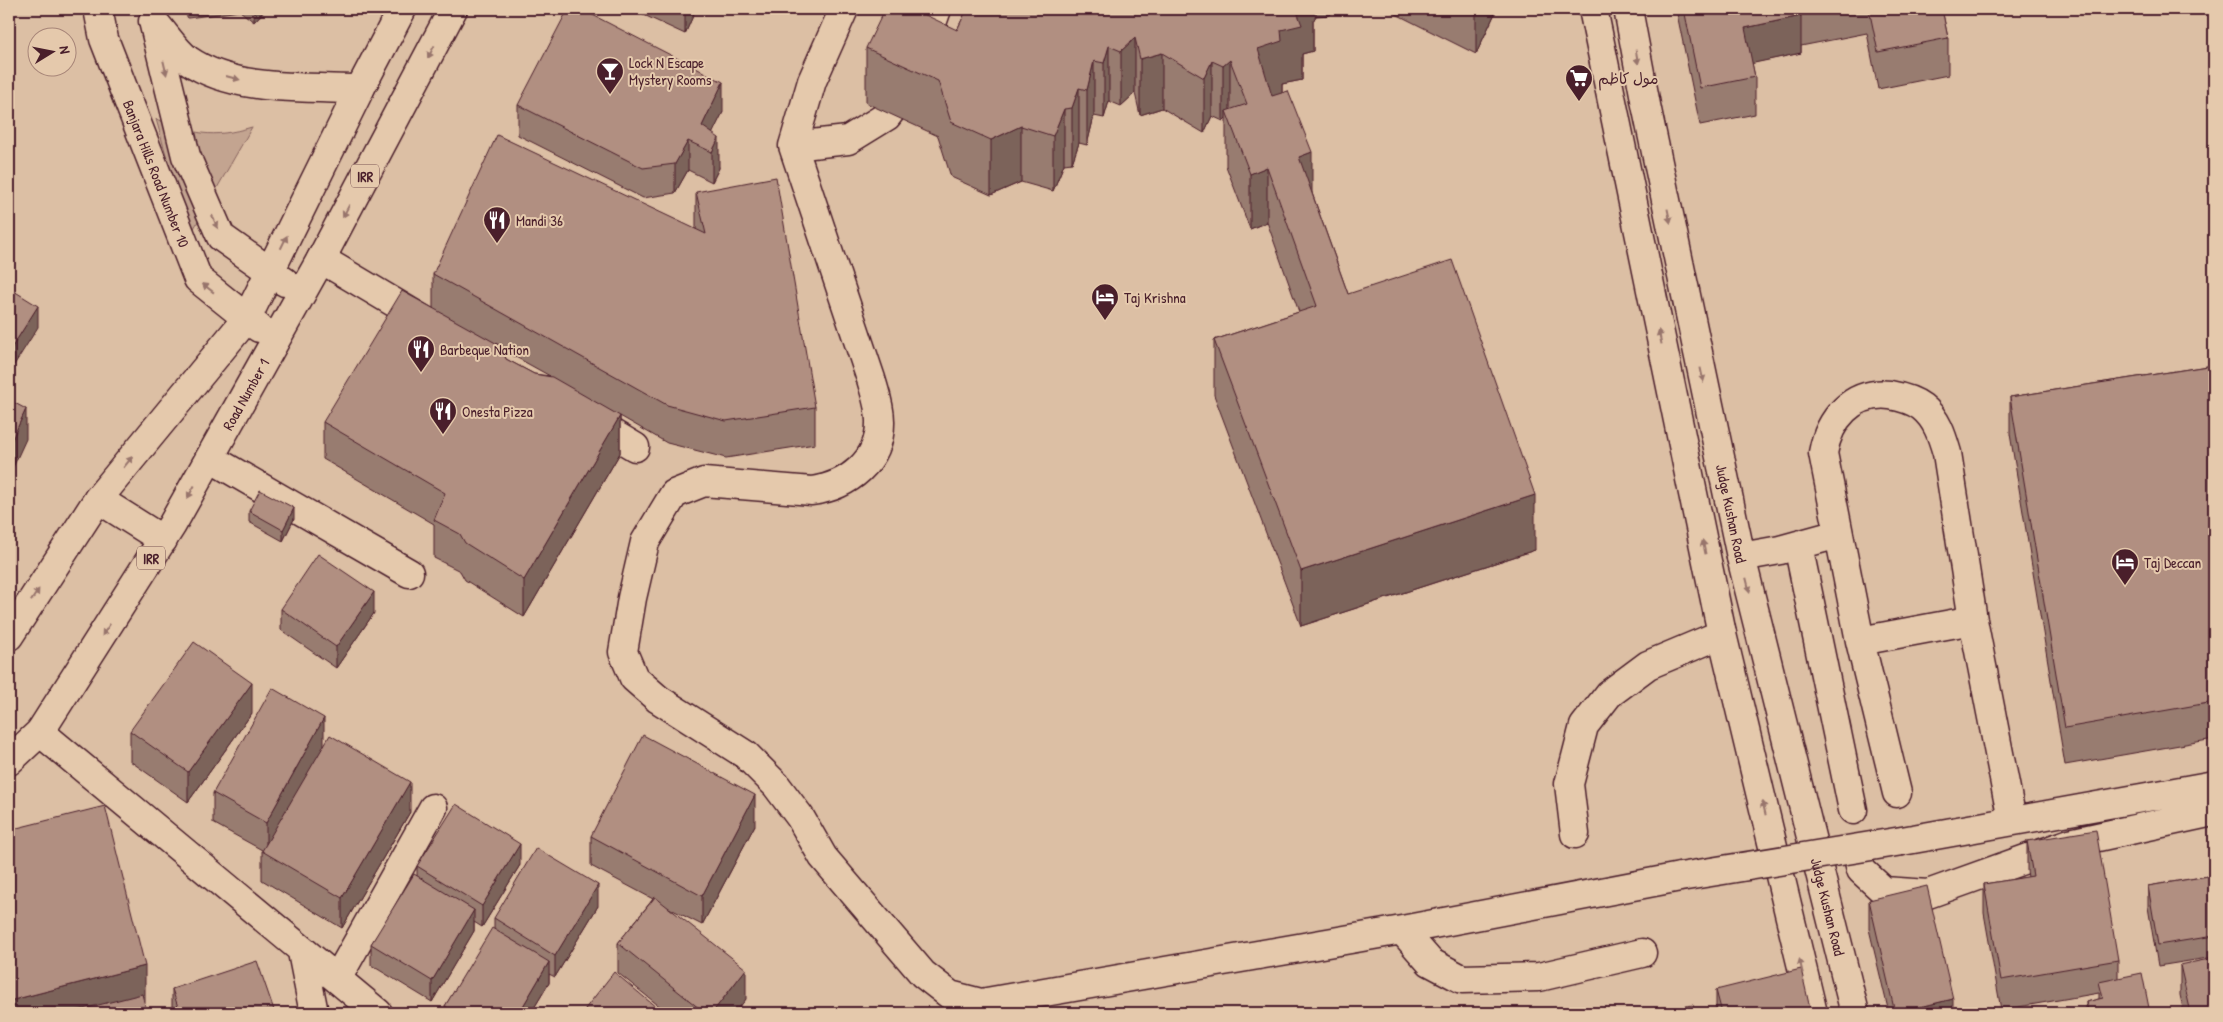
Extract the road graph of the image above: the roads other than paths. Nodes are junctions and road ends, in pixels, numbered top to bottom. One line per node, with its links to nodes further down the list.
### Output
1 (98, 9): 14 (main road, Banjara Hills Road Number 10, one-way to 1)
2 (402, 9): 9 (main road)
3 (453, 9): 11 (main road, Road Number 1 / IRR, one-way to 11)
4 (844, 9): 10 (main road)
5 (937, 9): 10 (main road)
6 (1593, 9): 28 (main road, one-way to 6)
7 (1628, 9): 24 (main road, Judge Kushan Road, one-way to 24)
8 (150, 15): 9 (main road, one-way to 9); 12 (main road, one-way to 12)
9 (360, 89): 12 (main road, one-way to 9)
10 (793, 146): 40 (main road)
11 (321, 259): 13 (main road, Road Number 1 / IRR); 15 (main road)
12 (270, 271): 13 (main road); 14 (main road)
13 (302, 293): 16 (main road, Road Number 1 / IRR)
14 (247, 318): 16 (main road, Banjara Hills Road Number 10); 20 (main road, one-way to 14)
15 (448, 335)
16 (275, 343): 19 (main road, Road Number 1 / IRR)
17 (567, 406): 18 (main road)
18 (635, 447)
19 (210, 458): 22 (main road, Road Number 1 / IRR, one-way to 22); 25 (main road)
20 (98, 499): 22 (main road); 27 (main road, one-way to 20)
21 (1838, 534): 23 (main road); 26 (main road); 29 (main road)
22 (163, 540): 30 (main road, Road Number 1 / IRR, one-way to 30)
23 (1798, 544): 24 (main road); 36 (main road)
24 (1740, 557): 47 (main road, Judge Kushan Road, one-way to 47)
25 (409, 573)
26 (1973, 620): 29 (main road); 37 (main road)
27 (12, 625)
28 (1722, 634): 38 (main road); 46 (main road, one-way to 28)
29 (1860, 641): 33 (main road)
30 (40, 732): 31 (main road, Road Number 1 / IRR); 41 (main road)
31 (9, 760)
32 (2214, 785): 37 (main road)
33 (1897, 793)
34 (433, 808): 43 (main road)
35 (2214, 808): 39 (main road)
36 (1853, 810)
37 (2012, 820): 39 (main road, bridge)
38 (1575, 834)
39 (1856, 849): 40 (main road, bridge)
40 (1402, 930): 42 (main road)
41 (302, 952): 43 (main road); 44 (main road)
42 (1642, 953)
43 (337, 979): 45 (main road)
44 (314, 1013)
45 (378, 1013)
46 (1813, 1013)
47 (1855, 1013)

